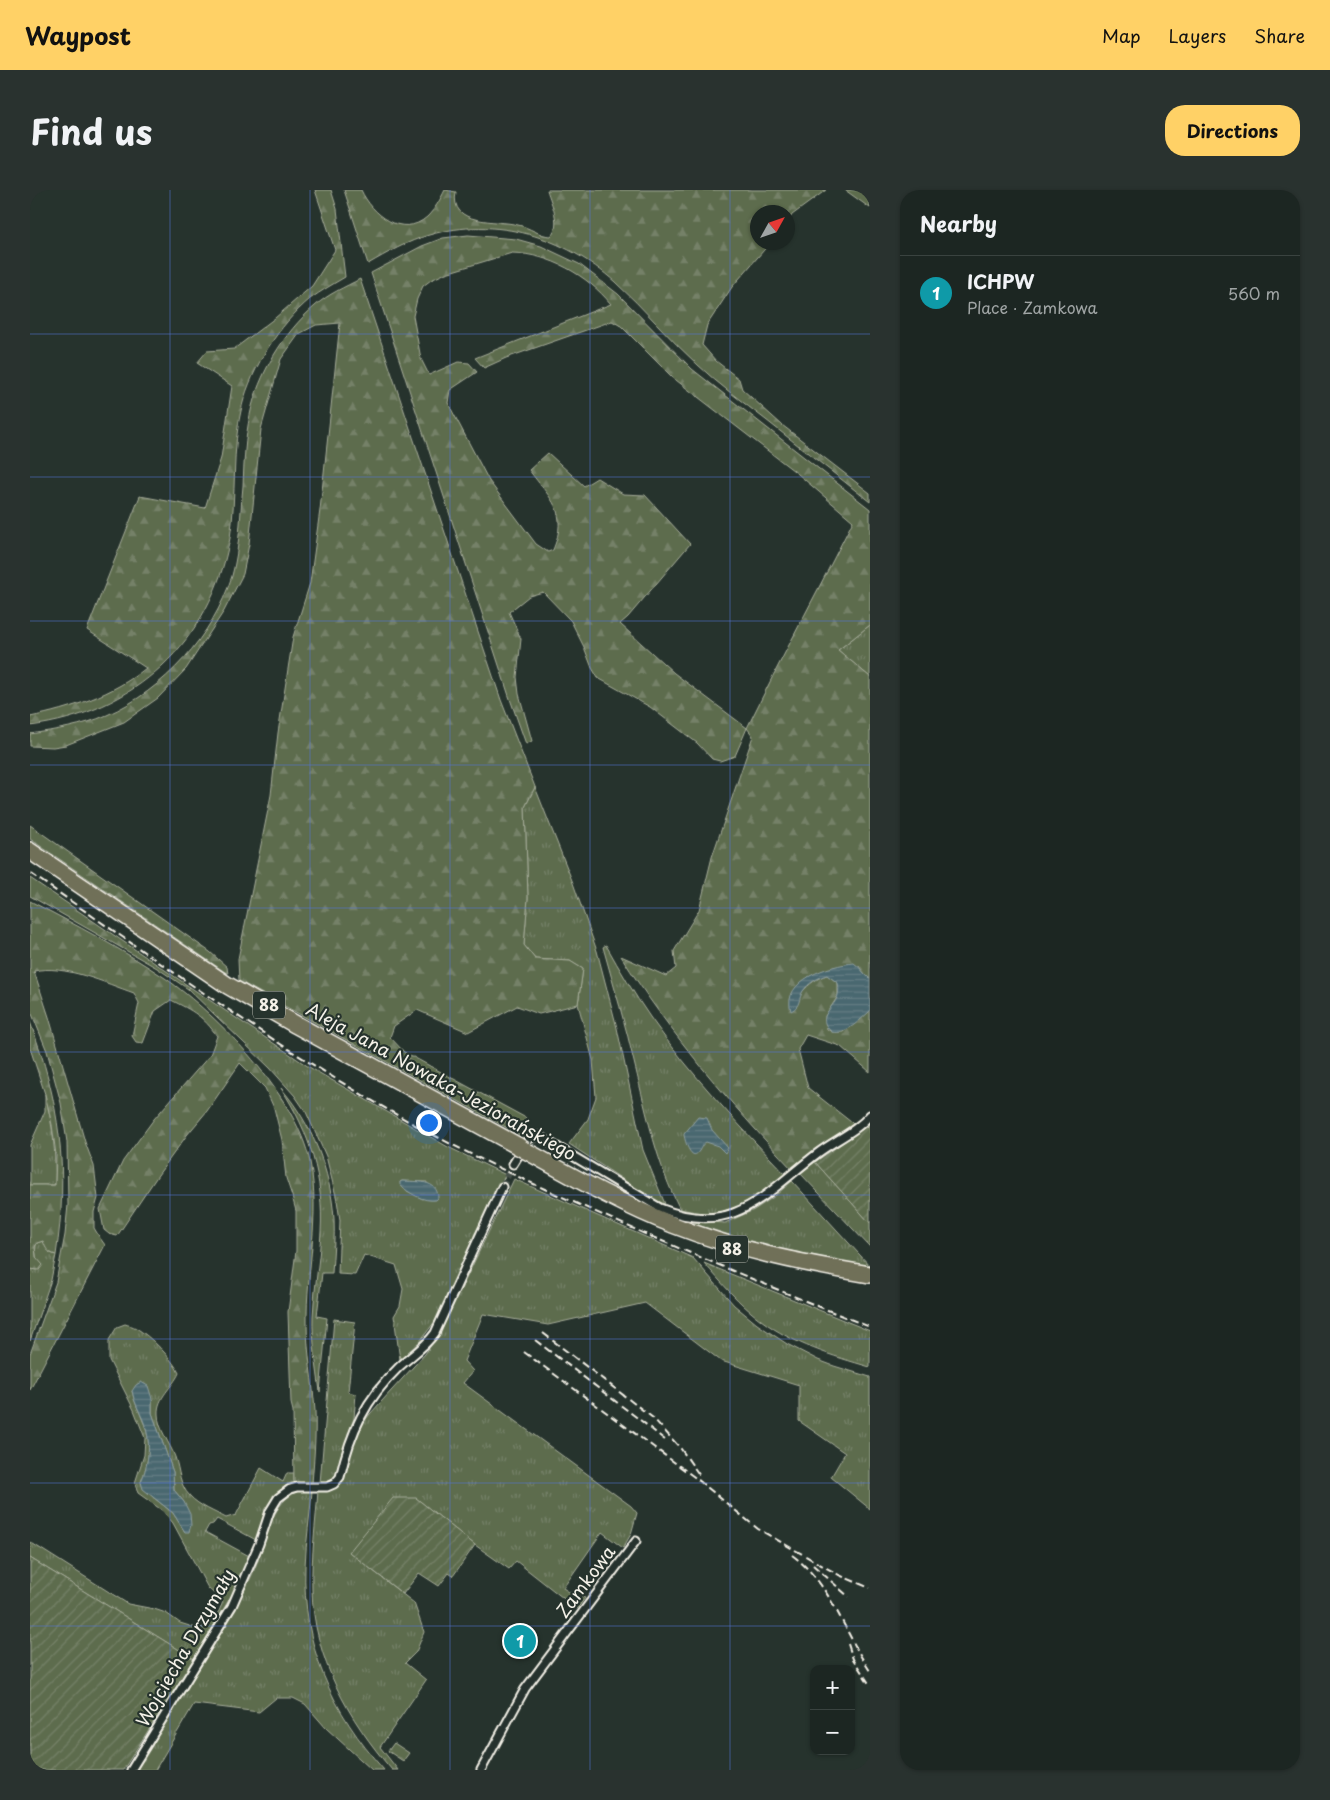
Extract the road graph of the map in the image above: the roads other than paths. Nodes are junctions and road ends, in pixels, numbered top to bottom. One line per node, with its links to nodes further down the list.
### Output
1 (30, 847): 4 (main road, Aleja Jana Nowaka-Jeziorańskiego / 88)
2 (30, 855): 4 (main road, Aleja Jana Nowaka-Jeziorańskiego / 88)
3 (870, 1115): 5 (street)
4 (521, 1148): 7 (main road, Aleja Jana Nowaka-Jeziorańskiego / 88); 8 (main road, Aleja Jana Nowaka-Jeziorańskiego / 88)
5 (513, 1164)
6 (502, 1187): 10 (street, Wojciecha Drzymały)
7 (870, 1271)
8 (870, 1278)
9 (636, 1540): 11 (street, Zamkowa)
10 (131, 1770)
11 (481, 1770)

